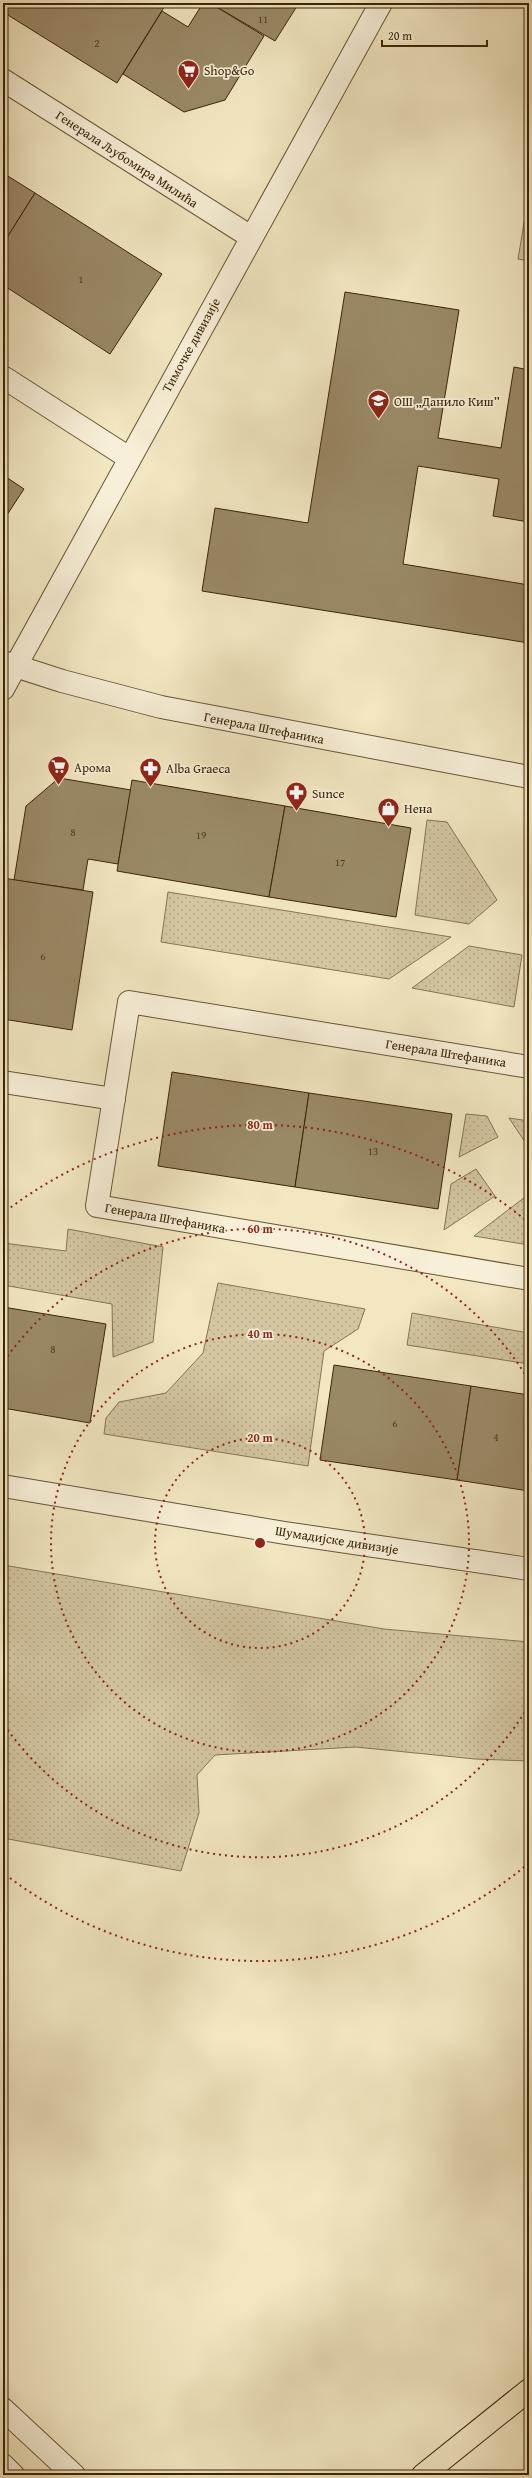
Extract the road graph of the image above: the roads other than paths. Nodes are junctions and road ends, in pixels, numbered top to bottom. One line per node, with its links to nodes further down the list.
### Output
1 (381, 3): 3 (street, Тимочке дивизије)
2 (3, 80): 3 (street, Генерала Љубомира Милића)
3 (251, 237): 5 (street, Тимочке дивизије)
4 (3, 377): 5 (street)
5 (129, 458): 6 (street, Тимочке дивизије)
6 (9, 664): 7 (street, Тимочке дивизије); 8 (street, Генерала Штефаника)
7 (3, 689)
8 (529, 777)
9 (529, 1067): 11 (street, Генерала Штефаника)
10 (3, 1082): 11 (street)
11 (114, 1099): 12 (street, Генерала Штефаника)
12 (529, 1279)
13 (3, 1486): 14 (street, Шумадијске дивизије)
14 (529, 1569)
15 (529, 2390): 20 (main road)
16 (3, 2409): 19 (street)
17 (3, 2465): 18 (street)
18 (13, 2475)
19 (74, 2475)
20 (423, 2475)

